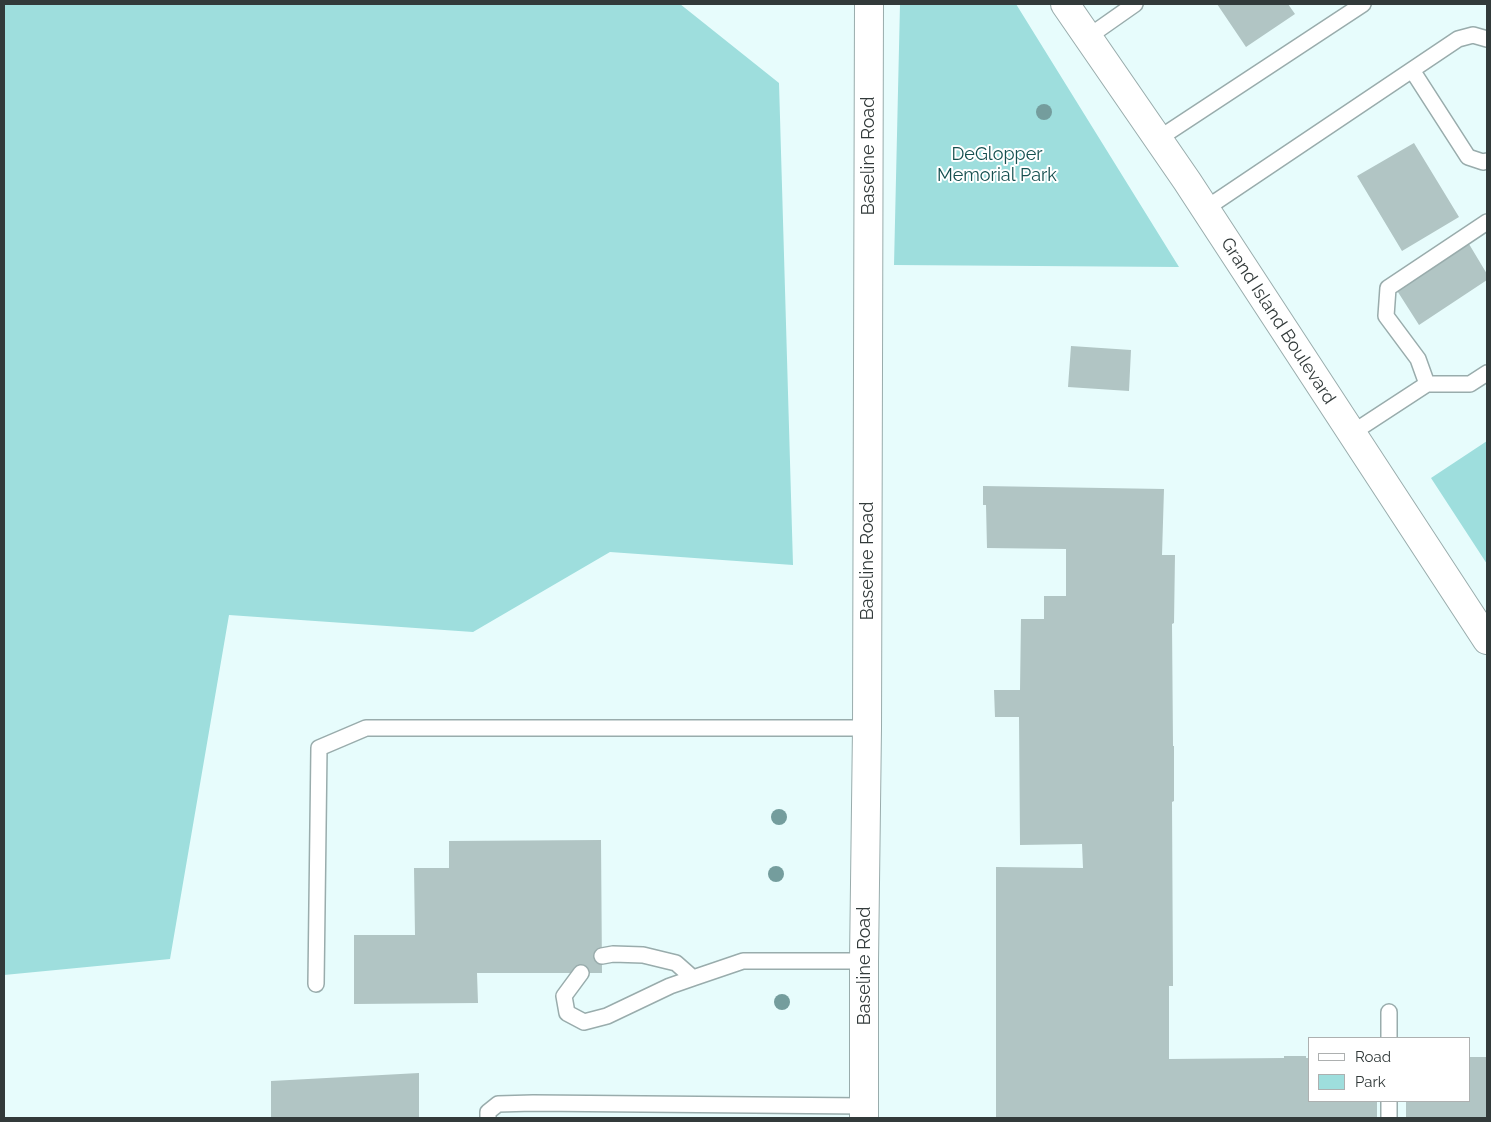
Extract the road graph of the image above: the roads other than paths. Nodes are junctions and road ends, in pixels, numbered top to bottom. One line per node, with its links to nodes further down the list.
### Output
1 (869, 4): 16 (street, Baseline Road)
2 (1065, 4): 5 (street, Grand Island Boulevard)
3 (1134, 4): 5 (lane)
4 (1363, 4): 8 (lane)
5 (1088, 37): 8 (street, Grand Island Boulevard)
6 (1487, 39): 7 (lane)
7 (1412, 70): 9 (lane); 10 (lane)
8 (1158, 139): 10 (street, Grand Island Boulevard)
9 (1487, 161)
10 (1205, 209): 14 (street, Grand Island Boulevard)
11 (1487, 222): 13 (lane)
12 (1487, 373): 13 (lane)
13 (1427, 384): 14 (lane)
14 (1352, 433): 15 (street, Grand Island Boulevard)
15 (1487, 640)
16 (867, 728): 18 (street, Baseline Road); 21 (lane)
17 (602, 956): 20 (lane)
18 (864, 961): 20 (lane); 26 (street, Baseline Road)
19 (581, 973): 20 (lane)
20 (693, 978)
21 (316, 984)
22 (1389, 1012): 23 (lane)
23 (1389, 1037)
24 (1389, 1102): 28 (lane)
25 (770, 1112): 26 (lane); 27 (lane)
26 (864, 1112)
27 (488, 1118)
28 (1388, 1118)

